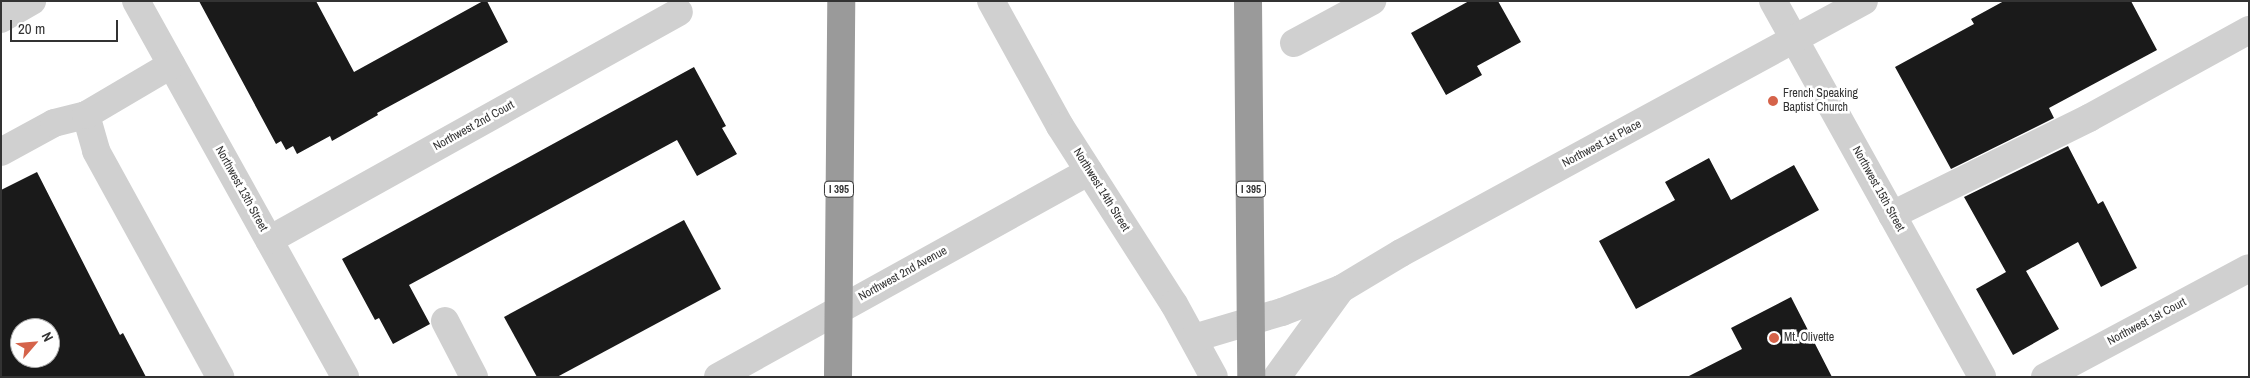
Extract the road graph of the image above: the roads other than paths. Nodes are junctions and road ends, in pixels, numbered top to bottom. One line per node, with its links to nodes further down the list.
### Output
1 (32, 1): 10 (street)
2 (136, 1): 14 (street, Northwest 13th Street)
3 (841, 1): 28 (highway, I 395, bridge)
4 (991, 1): 17 (street, Northwest 14th Street)
5 (1248, 1): 30 (highway, I 395, bridge)
6 (1372, 1): 13 (street)
7 (1773, 1): 12 (street, Northwest 15th Street)
8 (1864, 1): 12 (street, Northwest 1st Place)
9 (679, 12): 19 (street, Northwest 2nd Court)
10 (1, 19)
11 (2249, 30): 18 (street)
12 (1794, 39): 18 (street, Northwest 15th Street); 21 (street, Northwest 1st Place)
13 (1294, 43)
14 (171, 65): 15 (street); 19 (street, Northwest 13th Street)
15 (86, 115): 16 (street); 24 (street)
16 (1, 152)
17 (1089, 171): 23 (street, Northwest 14th Street); 27 (street, Northwest 2nd Avenue)
18 (1892, 215): 32 (street, Northwest 15th Street)
19 (269, 240): 25 (street, Northwest 13th Street)
20 (2249, 268): 33 (street, Northwest 1st Court)
21 (1341, 289): 23 (street, Northwest 1st Place); 31 (street, Northwest 1st Place)
22 (445, 321): 26 (street)
23 (1194, 338): 29 (street, Northwest 14th Street)
24 (220, 377)
25 (345, 377)
26 (474, 377)
27 (718, 377)
28 (838, 377)
29 (1214, 377)
30 (1251, 377)
31 (1277, 377)
32 (1982, 377)
33 (2046, 377)

